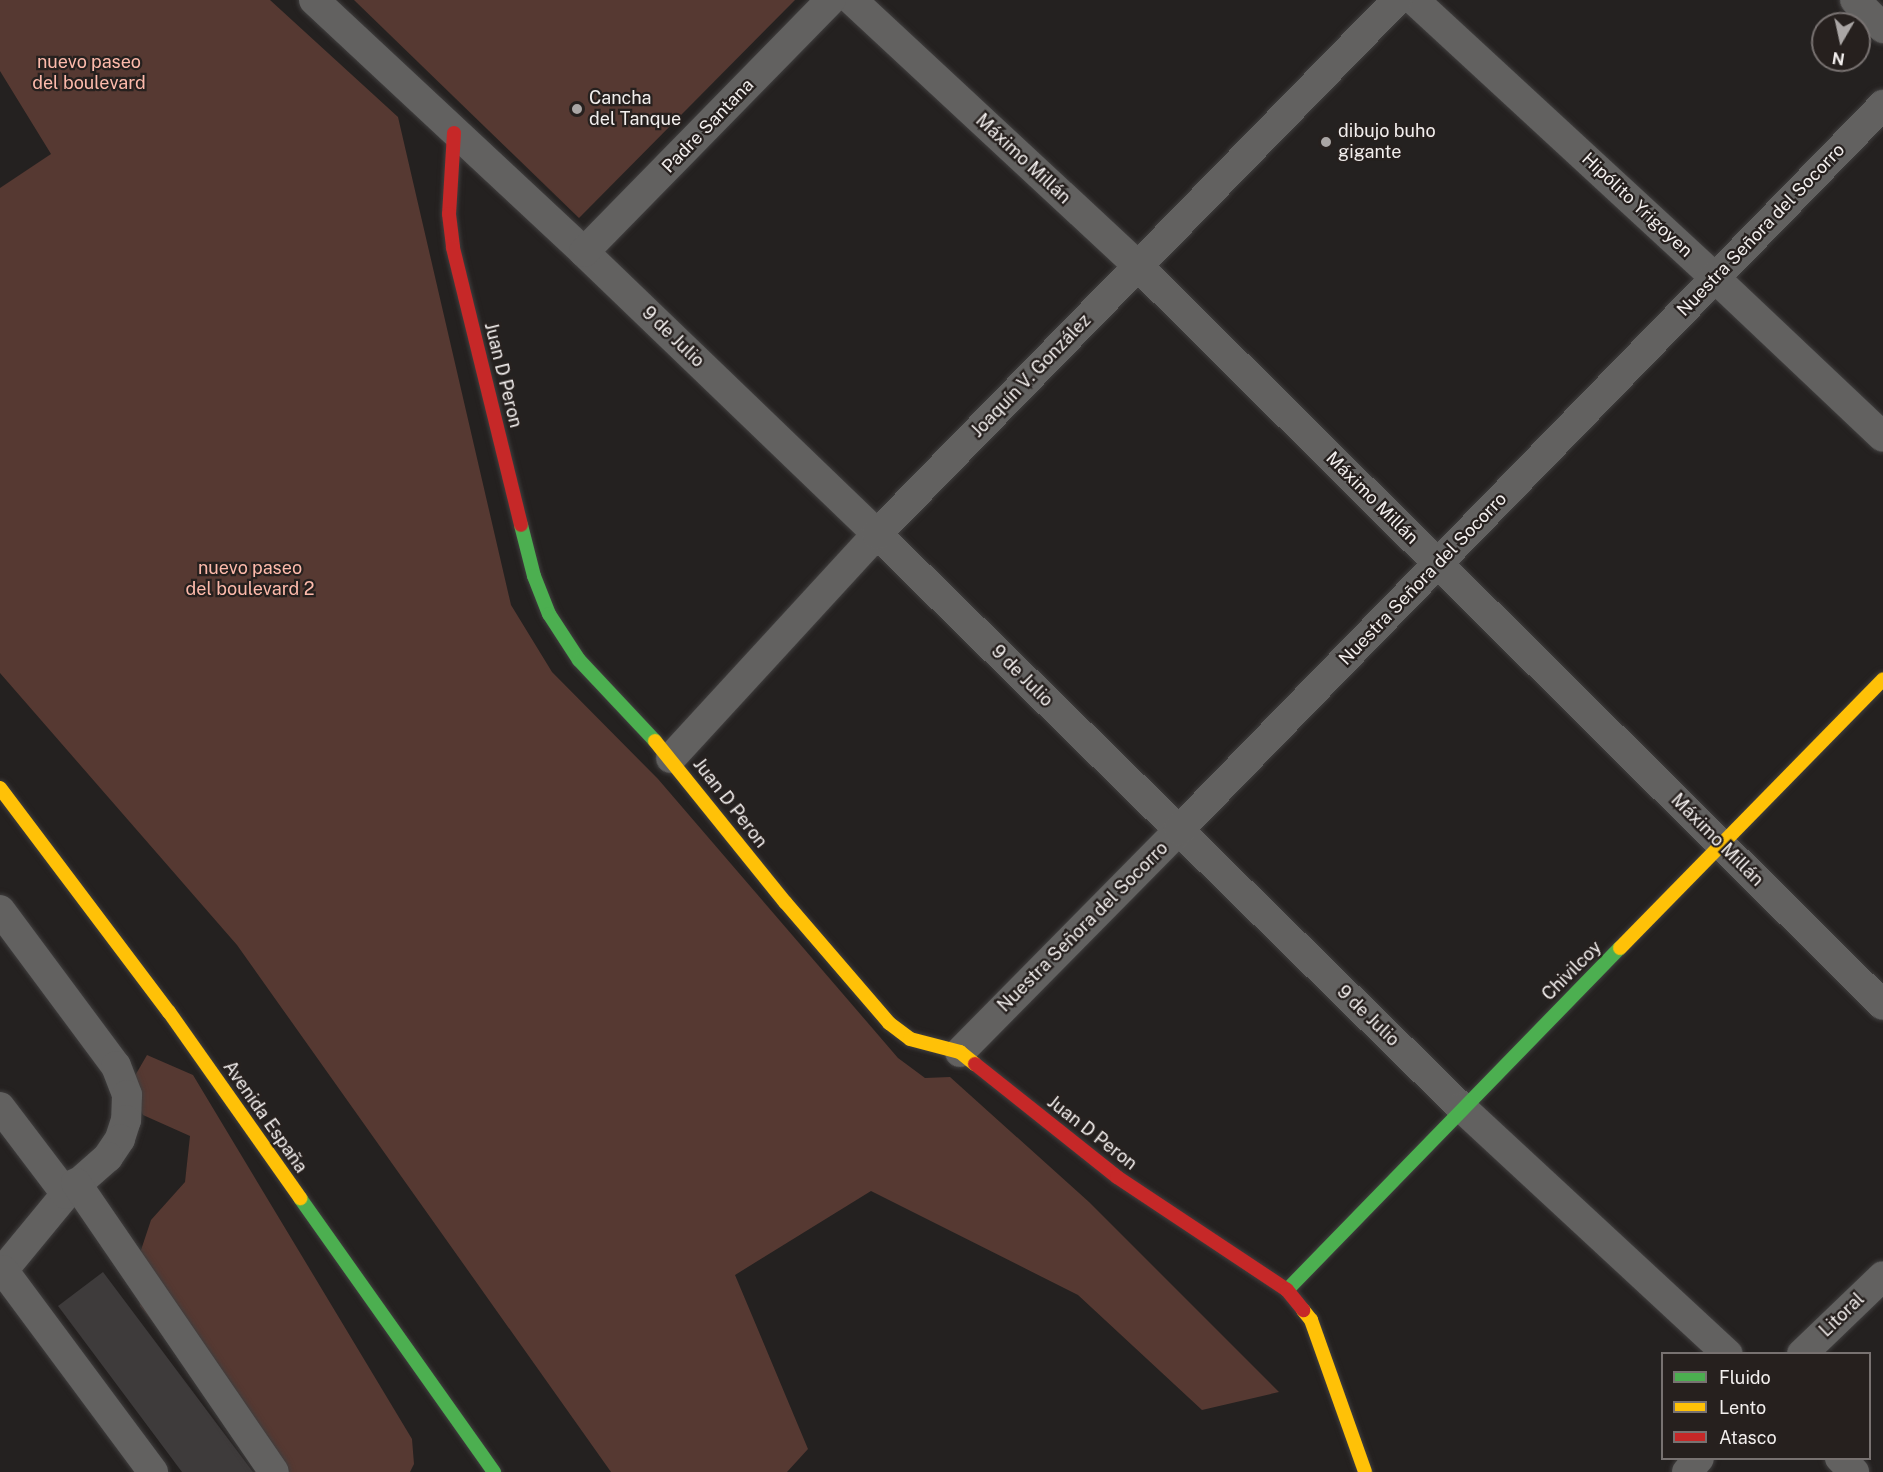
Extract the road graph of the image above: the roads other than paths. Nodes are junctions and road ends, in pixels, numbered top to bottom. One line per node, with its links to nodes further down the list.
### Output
1 (314, 0): 9 (street, 9 de Julio)
2 (831, 0): 10 (street, Padre Santana)
3 (852, 0): 11 (street, Máximo Millán)
4 (1397, 0): 11 (street, Joaquín V. González)
5 (1414, 0): 12 (street, Hipólito Yrigoyen)
6 (1855, 0): 7 (street)
7 (1883, 28)
8 (1883, 105): 12 (street, Nuestra Señora del Socorro)
9 (454, 133): 10 (street, 9 de Julio); 17 (street, Juan D Peron)
10 (584, 252): 14 (street, 9 de Julio)
11 (1138, 266): 14 (street, Joaquín V. González); 15 (street, Máximo Millán)
12 (1715, 278): 13 (street, Hipólito Yrigoyen); 15 (street, Nuestra Señora del Socorro)
13 (1883, 437)
14 (877, 534): 17 (street, Joaquín V. González); 19 (street, 9 de Julio)
15 (1438, 564): 19 (street, Nuestra Señora del Socorro); 20 (street, Máximo Millán)
16 (1883, 679): 20 (street, Chivilcoy)
17 (671, 758): 23 (street, Juan D Peron)
18 (0, 788): 36 (street, Avenida España)
19 (1179, 830): 23 (street, Nuestra Señora del Socorro); 25 (street, 9 de Julio)
20 (1722, 845): 22 (street, Máximo Millán); 25 (street, Chivilcoy)
21 (0, 910): 26 (street)
22 (1883, 1005)
23 (960, 1052): 29 (street, Juan D Peron)
24 (0, 1107): 26 (street)
25 (1462, 1108): 29 (street, Chivilcoy); 30 (street, 9 de Julio)
26 (71, 1188): 27 (street); 35 (street)
27 (2, 1272): 34 (street)
28 (1883, 1276): 31 (street, Litoral)
29 (1287, 1290): 37 (street, Juan D Peron)
30 (1727, 1352)
31 (1803, 1352)
32 (1697, 1460): 38 (street)
33 (1842, 1460): 39 (street)
34 (153, 1472)
35 (274, 1472)
36 (494, 1472)
37 (1365, 1472)
38 (1686, 1472)
39 (1854, 1472)

